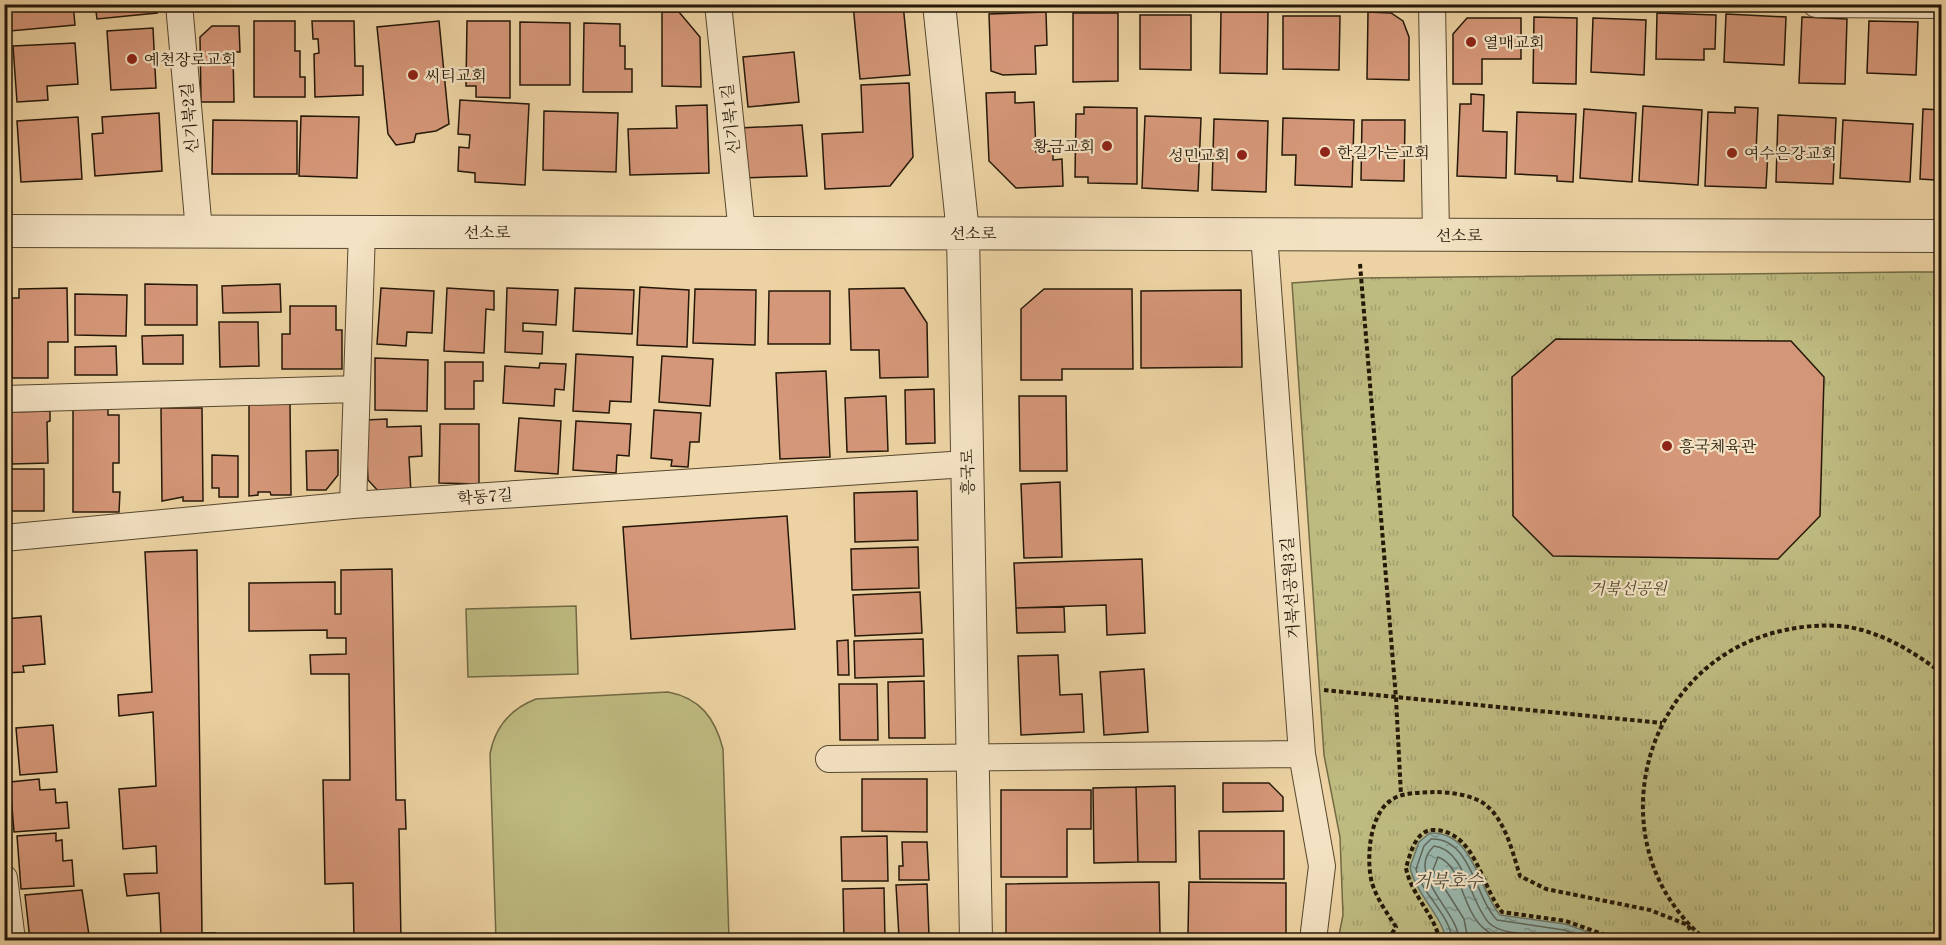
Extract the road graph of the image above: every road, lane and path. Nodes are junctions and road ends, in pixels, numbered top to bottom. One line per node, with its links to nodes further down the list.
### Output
1 (179, 4): 8 (street, 신기북2길)
2 (718, 4): 10 (street, 신기북1길)
3 (939, 4): 11 (street, 흥국로)
4 (1432, 4): 14 (street)
5 (1816, 4): 6 (street)
6 (1941, 5)
7 (4, 231): 8 (street, 선소로)
8 (199, 231): 9 (street, 선소로)
9 (362, 231): 10 (street, 선소로); 16 (street)
10 (742, 233): 11 (street, 선소로)
11 (963, 233): 12 (street, 선소로); 18 (street, 흥국로)
12 (1264, 234): 13 (street, 선소로); 22 (street, 거북선공원3길)
13 (1359, 235): 14 (street, 선소로); 23 (path)
14 (1436, 235): 15 (street, 선소로)
15 (1941, 236)
16 (356, 389): 17 (street); 19 (street)
17 (4, 399)
18 (966, 464): 19 (street, 학동7길); 26 (street, 흥국로)
19 (353, 505): 20 (street, 학동7길)
20 (4, 538)
21 (1941, 673): 24 (path)
22 (1297, 687): 23 (path); 25 (street, 거북선공원3길)
23 (1396, 698): 24 (path); 28 (path)
24 (1662, 723): 30 (path)
25 (1302, 754): 26 (street); 33 (street, 거북선공원3길)
26 (974, 758): 27 (street); 32 (street, 흥국로)
27 (830, 759)
28 (1401, 795): 30 (path); 34 (path)
29 (4, 879): 31 (street)
30 (1688, 925): 37 (path); 38 (path)
31 (12, 940)
32 (976, 940)
33 (1313, 940)
34 (1388, 940)
35 (1439, 940): 36 (path)
36 (1619, 940)
37 (1694, 940)
38 (1706, 940)

